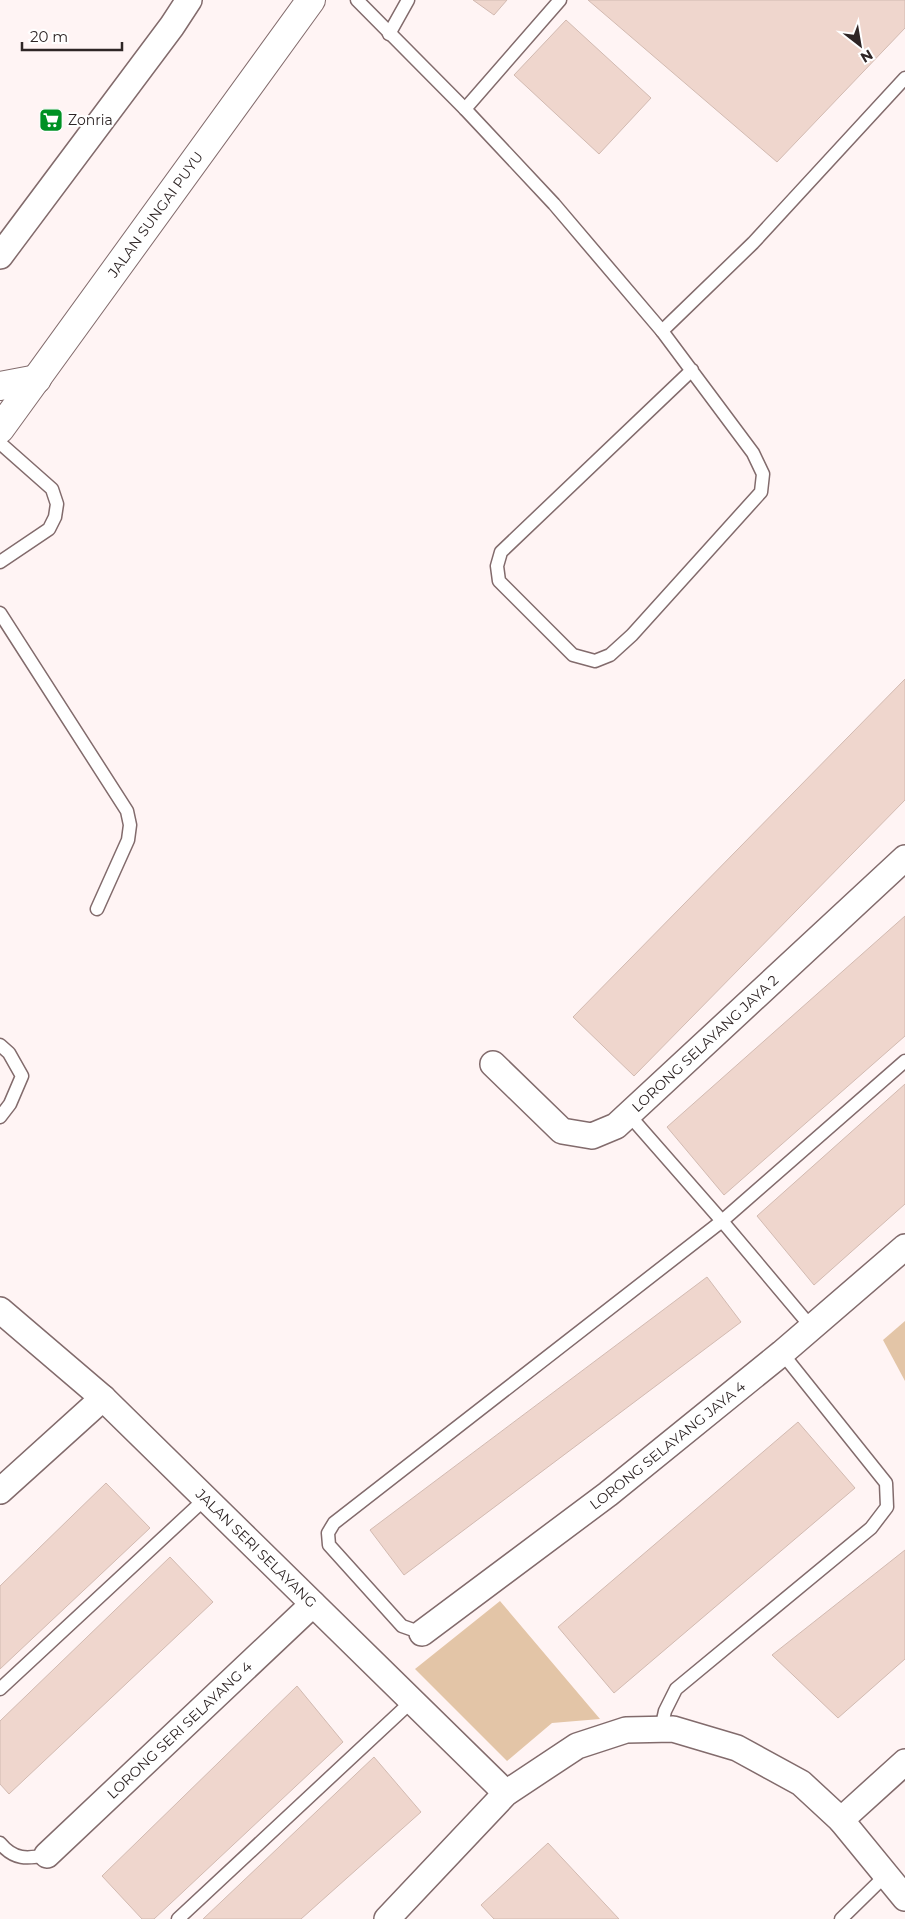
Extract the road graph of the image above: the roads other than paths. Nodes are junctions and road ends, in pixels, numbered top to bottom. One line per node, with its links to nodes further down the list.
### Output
1 (189, 0): 9 (street)
2 (311, 0): 12 (main road, JALAN SUNGAI PUYU)
3 (357, 0): 6 (lane)
4 (408, 0): 6 (lane)
5 (560, 0): 8 (lane)
6 (389, 34): 8 (lane)
7 (905, 78): 10 (lane)
8 (465, 109): 10 (lane)
9 (0, 256)
10 (662, 331): 11 (lane)
11 (692, 370): 11 (lane)
12 (37, 379): 13 (main road); 14 (main road, JALAN SUNGAI PUYU)
13 (0, 386)
14 (0, 429)
15 (0, 443): 16 (lane)
16 (0, 562)
17 (0, 613): 19 (lane)
18 (905, 858): 23 (street, LORONG SELAYANG JAYA 2)
19 (97, 909)
20 (0, 1044): 24 (lane)
21 (905, 1061): 25 (lane)
22 (493, 1064): 23 (street, LORONG SELAYANG JAYA 2)
23 (628, 1115): 25 (lane)
24 (0, 1117)
25 (722, 1221): 28 (lane); 34 (lane)
26 (905, 1247): 28 (street, LORONG SELAYANG JAYA 4)
27 (0, 1310): 30 (street, JALAN SERI SELAYANG)
28 (812, 1328): 29 (street, LORONG SELAYANG JAYA 4)
29 (782, 1353): 34 (street, LORONG SELAYANG JAYA 4); 37 (lane)
30 (103, 1398): 31 (street); 32 (street, JALAN SERI SELAYANG)
31 (0, 1491)
32 (206, 1498): 33 (street, JALAN SERI SELAYANG); 35 (lane)
33 (313, 1604): 36 (street, JALAN SERI SELAYANG); 42 (street, LORONG SERI SELAYANG 4)
34 (422, 1633)
35 (0, 1689)
36 (412, 1701): 39 (street, JALAN SERI SELAYANG); 46 (lane)
37 (661, 1729): 39 (street); 40 (street)
38 (905, 1762): 40 (street)
39 (506, 1794): 45 (street)
40 (841, 1820): 43 (street)
41 (0, 1843): 42 (lane)
42 (47, 1855)
43 (886, 1875): 44 (street); 47 (lane)
44 (905, 1898)
45 (401, 1914)
46 (178, 1919)
47 (841, 1919)

